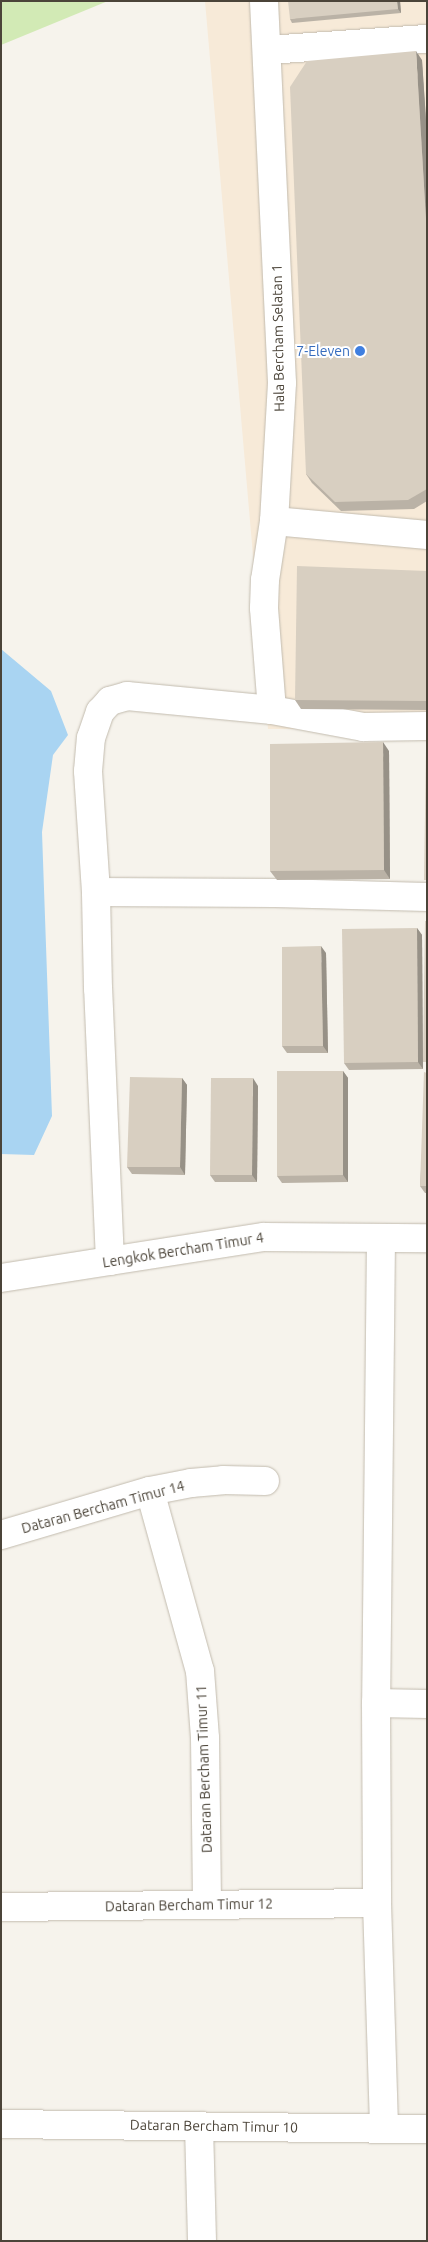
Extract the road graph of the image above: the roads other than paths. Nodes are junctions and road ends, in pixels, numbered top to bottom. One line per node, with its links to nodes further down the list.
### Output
1 (264, 1): 3 (street, Hala Bercham Selatan 1)
2 (427, 38): 3 (street)
3 (268, 50): 4 (street, Hala Bercham Selatan 1)
4 (274, 522): 5 (street); 6 (street, Hala Bercham Selatan 1)
5 (427, 536)
6 (272, 710): 7 (street); 8 (street)
7 (427, 726)
8 (96, 892): 9 (street); 12 (street)
9 (427, 897)
10 (381, 1238): 11 (street, Lengkok Bercham Timur 4); 12 (street, Lengkok Bercham Timur 4); 17 (street)
11 (427, 1238)
12 (110, 1261): 13 (street, Lengkok Bercham Timur 4)
13 (1, 1278)
14 (265, 1481): 15 (street, Dataran Bercham Timur 14)
15 (150, 1491): 16 (street, Dataran Bercham Timur 14); 20 (street, Dataran Bercham Timur 11)
16 (1, 1535)
17 (376, 1703): 18 (street); 19 (street)
18 (427, 1704)
19 (378, 1903): 20 (street, Dataran Bercham Timur 12); 24 (street)
20 (207, 1905): 21 (street, Dataran Bercham Timur 12)
21 (1, 1907)
22 (1, 2124): 23 (street, Dataran Bercham Timur 10)
23 (199, 2126): 24 (street, Dataran Bercham Timur 10); 26 (street)
24 (384, 2128): 25 (street, Dataran Bercham Timur 10)
25 (427, 2129)
26 (202, 2241)

